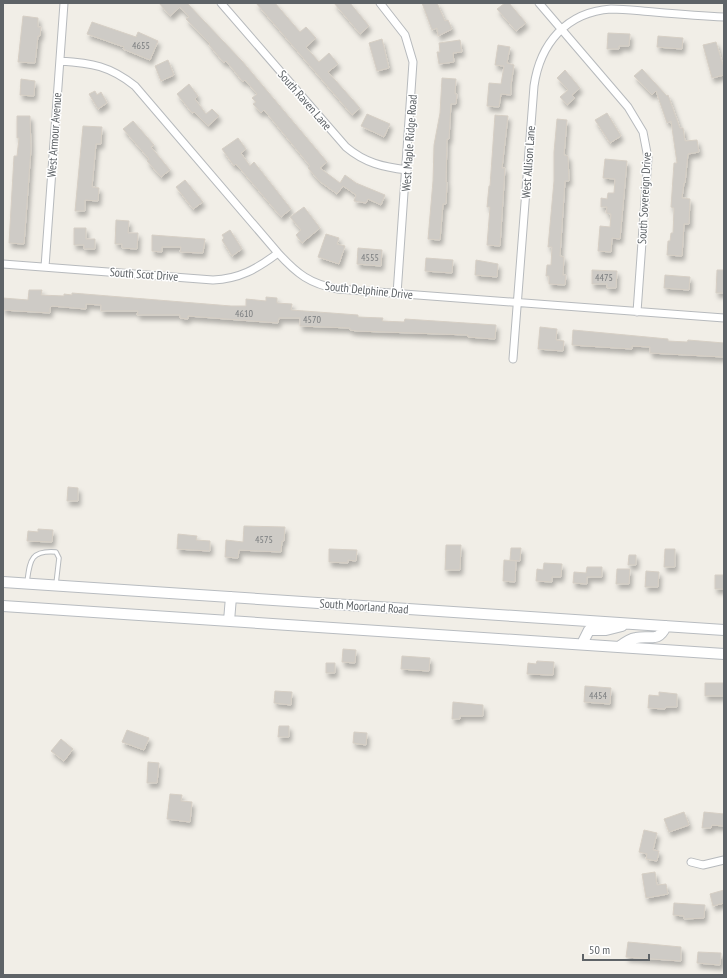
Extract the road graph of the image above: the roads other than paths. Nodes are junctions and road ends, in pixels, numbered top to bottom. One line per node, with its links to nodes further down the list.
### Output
1 (64, 3): 7 (street, West Armour Avenue)
2 (221, 3): 8 (street, South Raven Lane)
3 (380, 3): 8 (street, West Maple Ridge Road)
4 (539, 3): 6 (street, South Sovereign Drive)
5 (724, 17): 6 (street, West Allison Lane)
6 (562, 29): 13 (street, West Allison Lane); 14 (street, South Sovereign Drive)
7 (60, 61): 9 (street, South Delphine Drive); 11 (street, West Armour Avenue)
8 (407, 170): 12 (street, West Maple Ridge Road)
9 (278, 253): 11 (street, South Scot Drive); 12 (street, South Delphine Drive)
10 (3, 264): 11 (street, South Scot Drive)
11 (45, 267)
12 (397, 294): 13 (street, South Delphine Drive)
13 (517, 303): 14 (street, South Delphine Drive); 16 (street, West Allison Lane)
14 (637, 312): 15 (street, South Delphine Drive)
15 (724, 318)
16 (513, 359)
17 (3, 582): 18 (main road, South Moorland Road)
18 (27, 584): 19 (main road, South Moorland Road); 19 (lane)
19 (56, 585): 20 (main road, South Moorland Road)
20 (231, 597): 22 (main road); 23 (main road, South Moorland Road)
21 (3, 606): 22 (main road, South Moorland Road)
22 (229, 621): 26 (main road, South Moorland Road)
23 (631, 624): 24 (main road, South Moorland Road); 26 (main road)
24 (666, 626): 25 (main road, South Moorland Road); 27 (main road)
25 (724, 630)
26 (582, 644): 27 (main road, South Moorland Road)
27 (619, 647): 28 (main road, South Moorland Road)
28 (724, 654)
29 (724, 860): 30 (street)
30 (691, 862)

